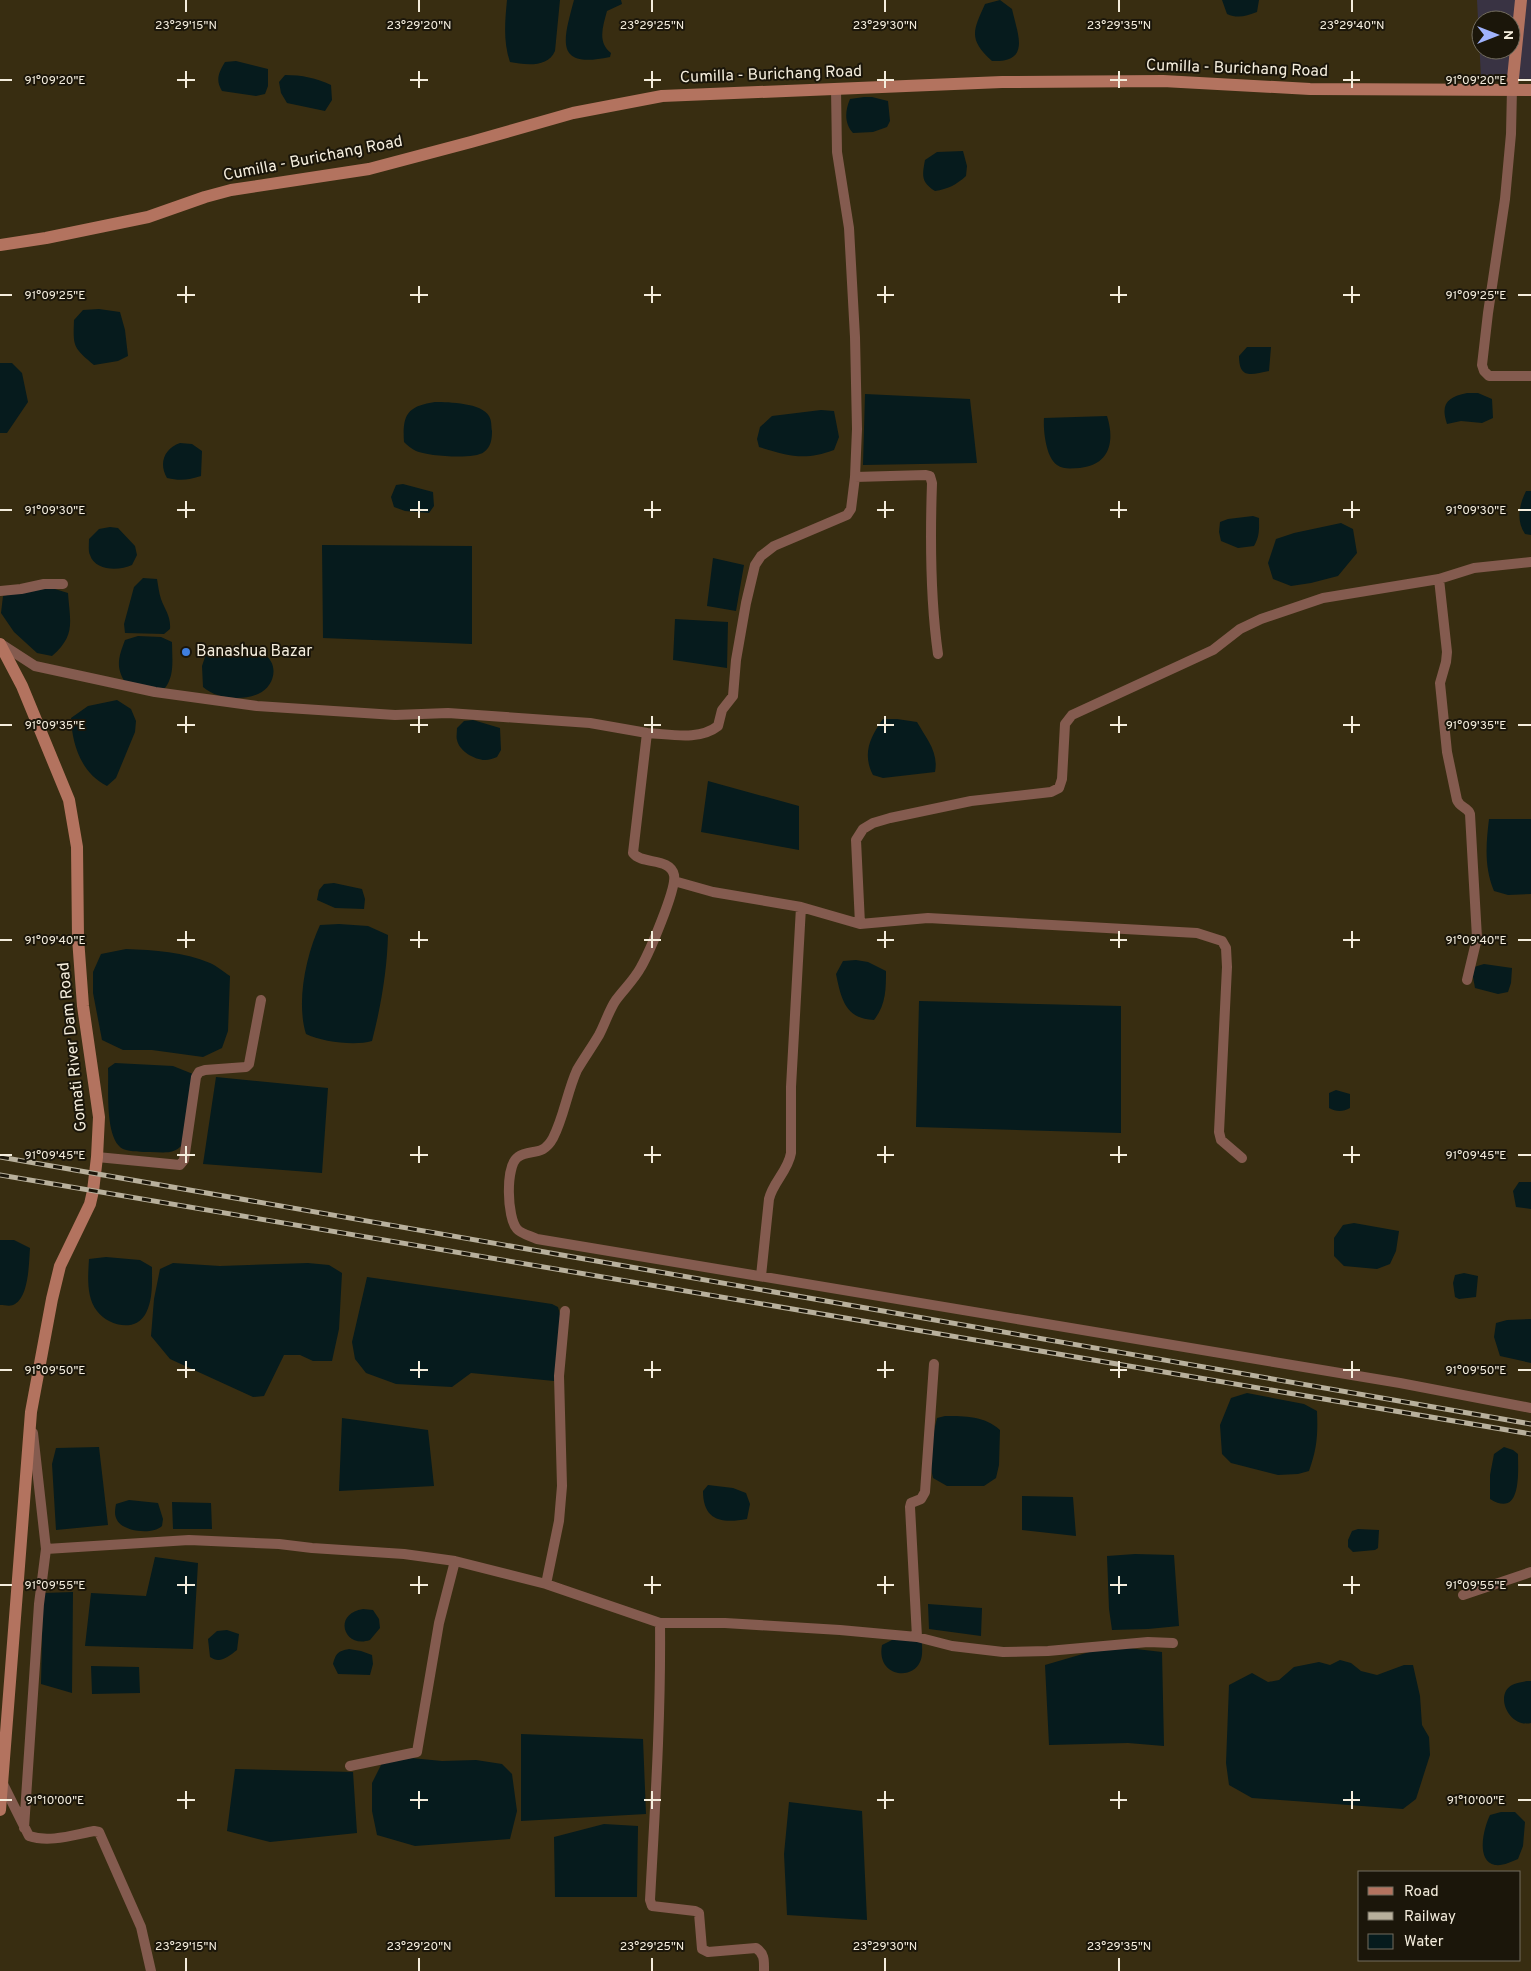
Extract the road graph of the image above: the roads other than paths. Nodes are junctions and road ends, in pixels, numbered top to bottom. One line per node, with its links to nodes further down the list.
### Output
1 (1520, 0): 2 (main road)
2 (1512, 88): 3 (main road, Cumilla - Burichang Road); 4 (main road, Cumilla - Burichang Road); 6 (street)
3 (836, 89): 5 (main road, Cumilla - Burichang Road); 7 (street)
4 (1531, 90)
5 (0, 244)
6 (1531, 376)
7 (855, 477): 13 (street); 14 (street)
8 (1531, 562): 9 (street)
9 (1439, 579): 17 (street); 18 (street)
10 (64, 584): 11 (street)
11 (0, 591)
12 (0, 644): 14 (street); 20 (main road, Gomati River Dam Road)
13 (938, 654)
14 (647, 733): 15 (street)
15 (674, 882): 16 (street); 22 (street)
16 (801, 908): 17 (street); 22 (street)
17 (860, 924): 21 (street)
18 (1467, 980)
19 (261, 1000): 20 (street)
20 (97, 1158): 26 (main road, Gomati River Dam Road)
21 (1242, 1158)
22 (761, 1276): 25 (street)
23 (565, 1311): 30 (street)
24 (934, 1364): 33 (street)
25 (1531, 1408)
26 (31, 1412): 27 (street); 36 (main road, Gomati River Dam Road)
27 (46, 1550): 28 (street); 38 (street)
28 (455, 1561): 30 (street); 35 (street)
29 (1531, 1572): 31 (street)
30 (546, 1584): 32 (street)
31 (1463, 1595)
32 (660, 1623): 33 (street); 40 (street)
33 (917, 1637): 34 (street)
34 (1173, 1643)
35 (350, 1766)
36 (3, 1784): 37 (main road, Gomati River Dam Road); 38 (street)
37 (0, 1810)
38 (24, 1828): 39 (street)
39 (151, 1971)
40 (764, 1971)

